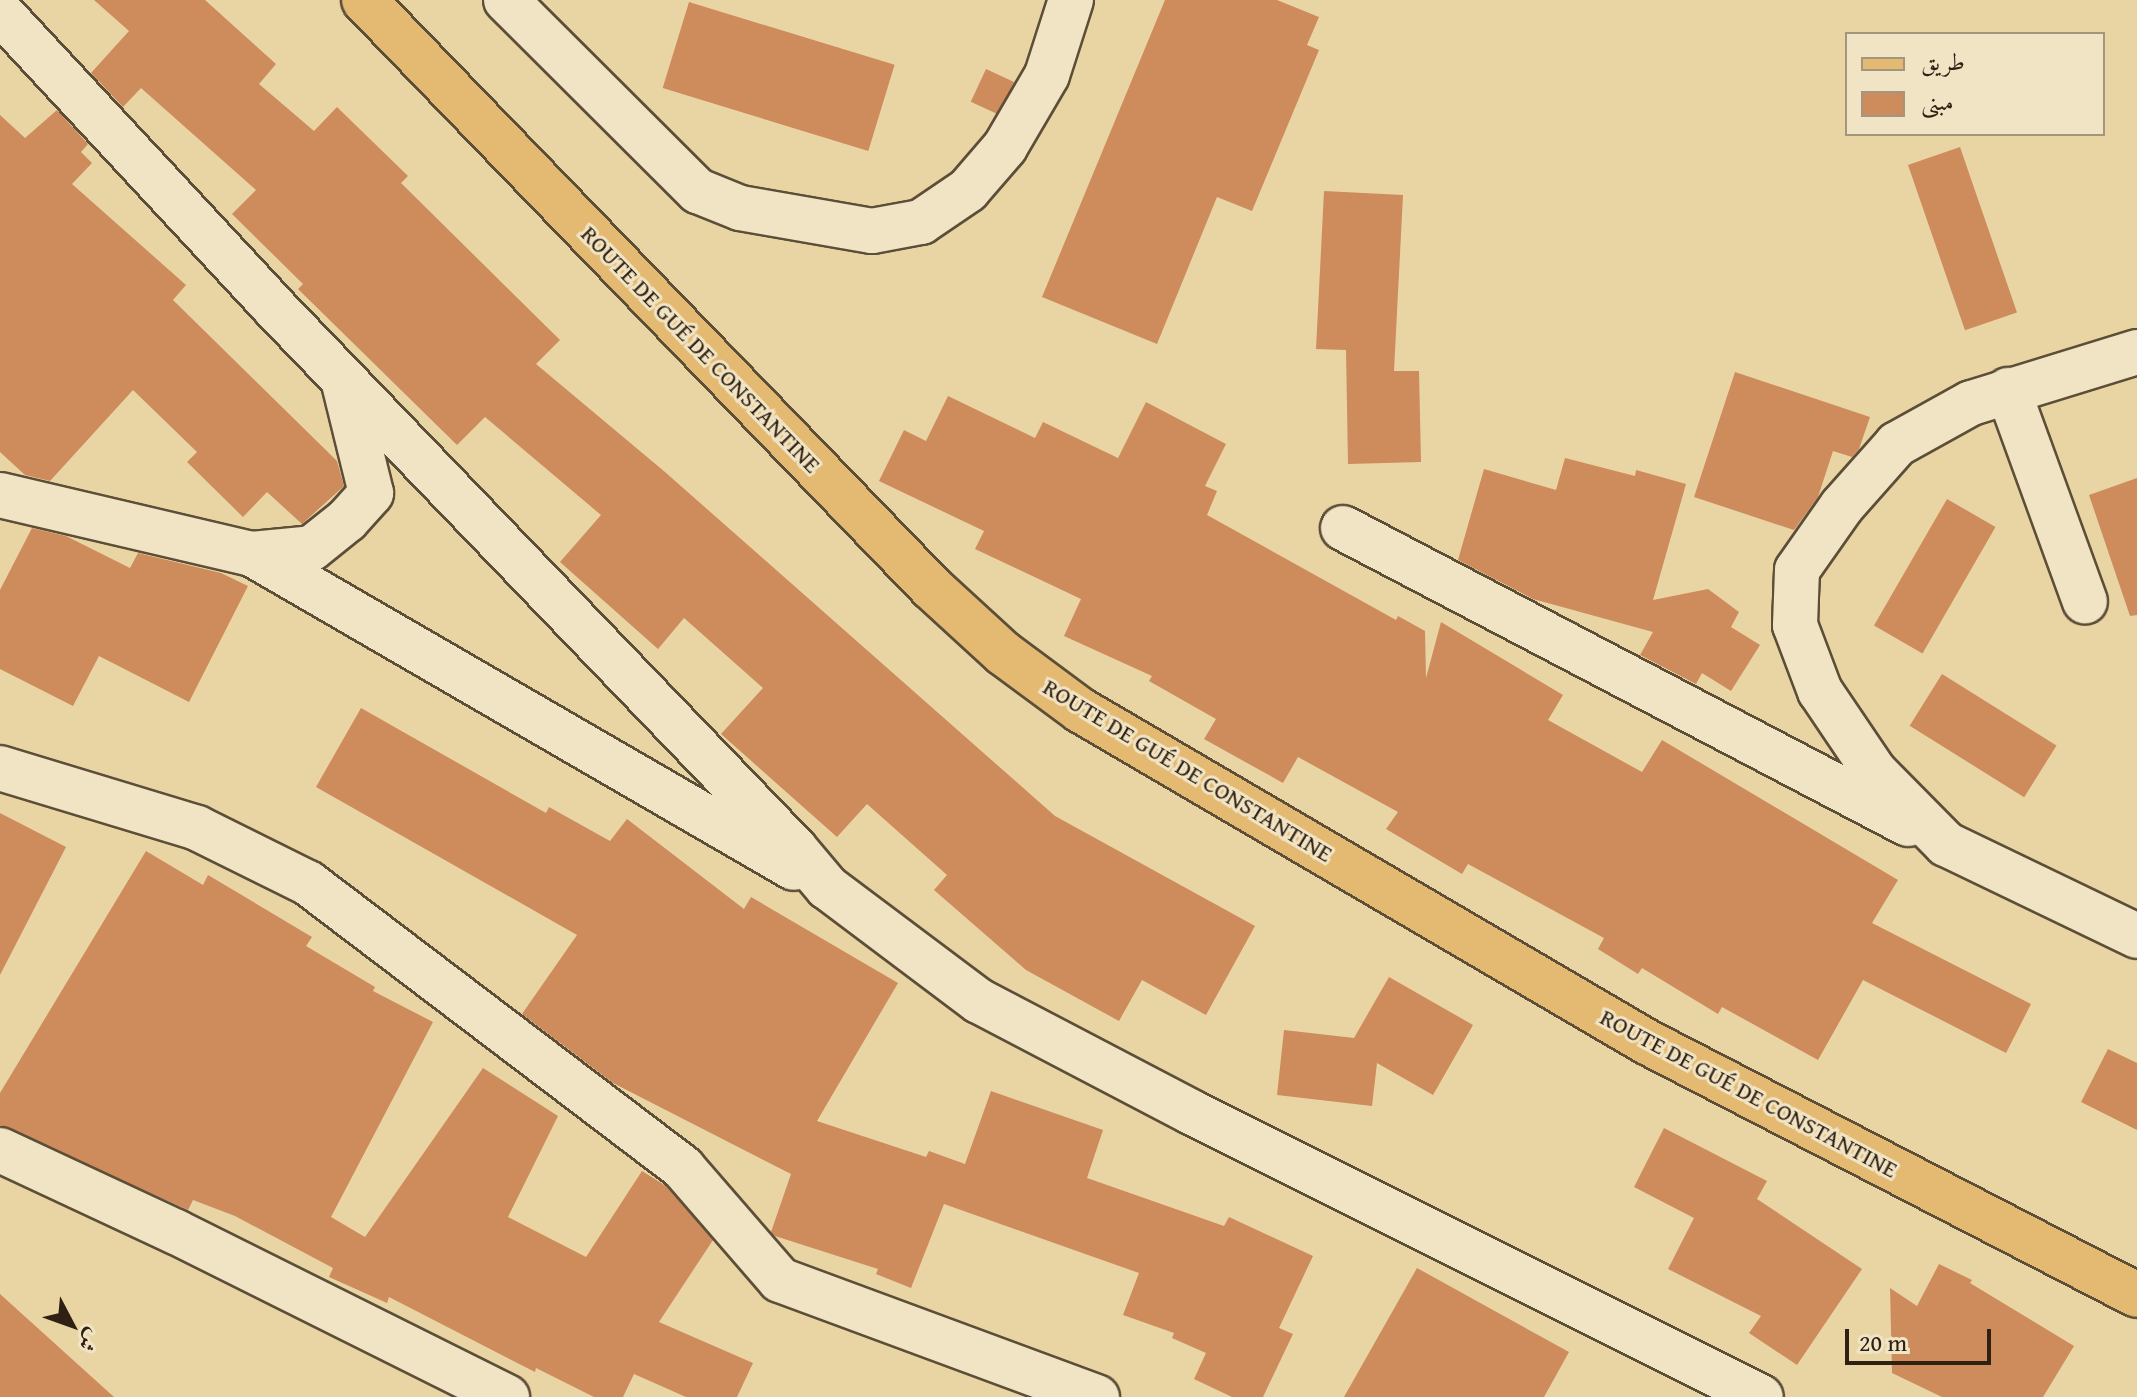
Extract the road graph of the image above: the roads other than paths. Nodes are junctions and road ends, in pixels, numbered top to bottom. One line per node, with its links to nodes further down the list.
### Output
1 (364, 0): 17 (main road, ROUTE DE GUÉ DE CONSTANTINE)
2 (506, 0): 3 (street)
3 (1071, 0)
4 (0, 12): 6 (street)
5 (2137, 352): 7 (street)
6 (344, 380): 10 (street); 14 (street)
7 (2008, 390): 11 (street); 13 (street)
8 (0, 495): 10 (street)
9 (1343, 528): 13 (street)
10 (252, 554): 14 (street)
11 (2085, 601)
12 (0, 768): 20 (street)
13 (1946, 844): 15 (street)
14 (827, 887): 18 (street)
15 (2137, 936)
16 (0, 1150): 19 (street)
17 (2137, 1295)
18 (1738, 1392)
19 (507, 1397)
20 (1097, 1397)

